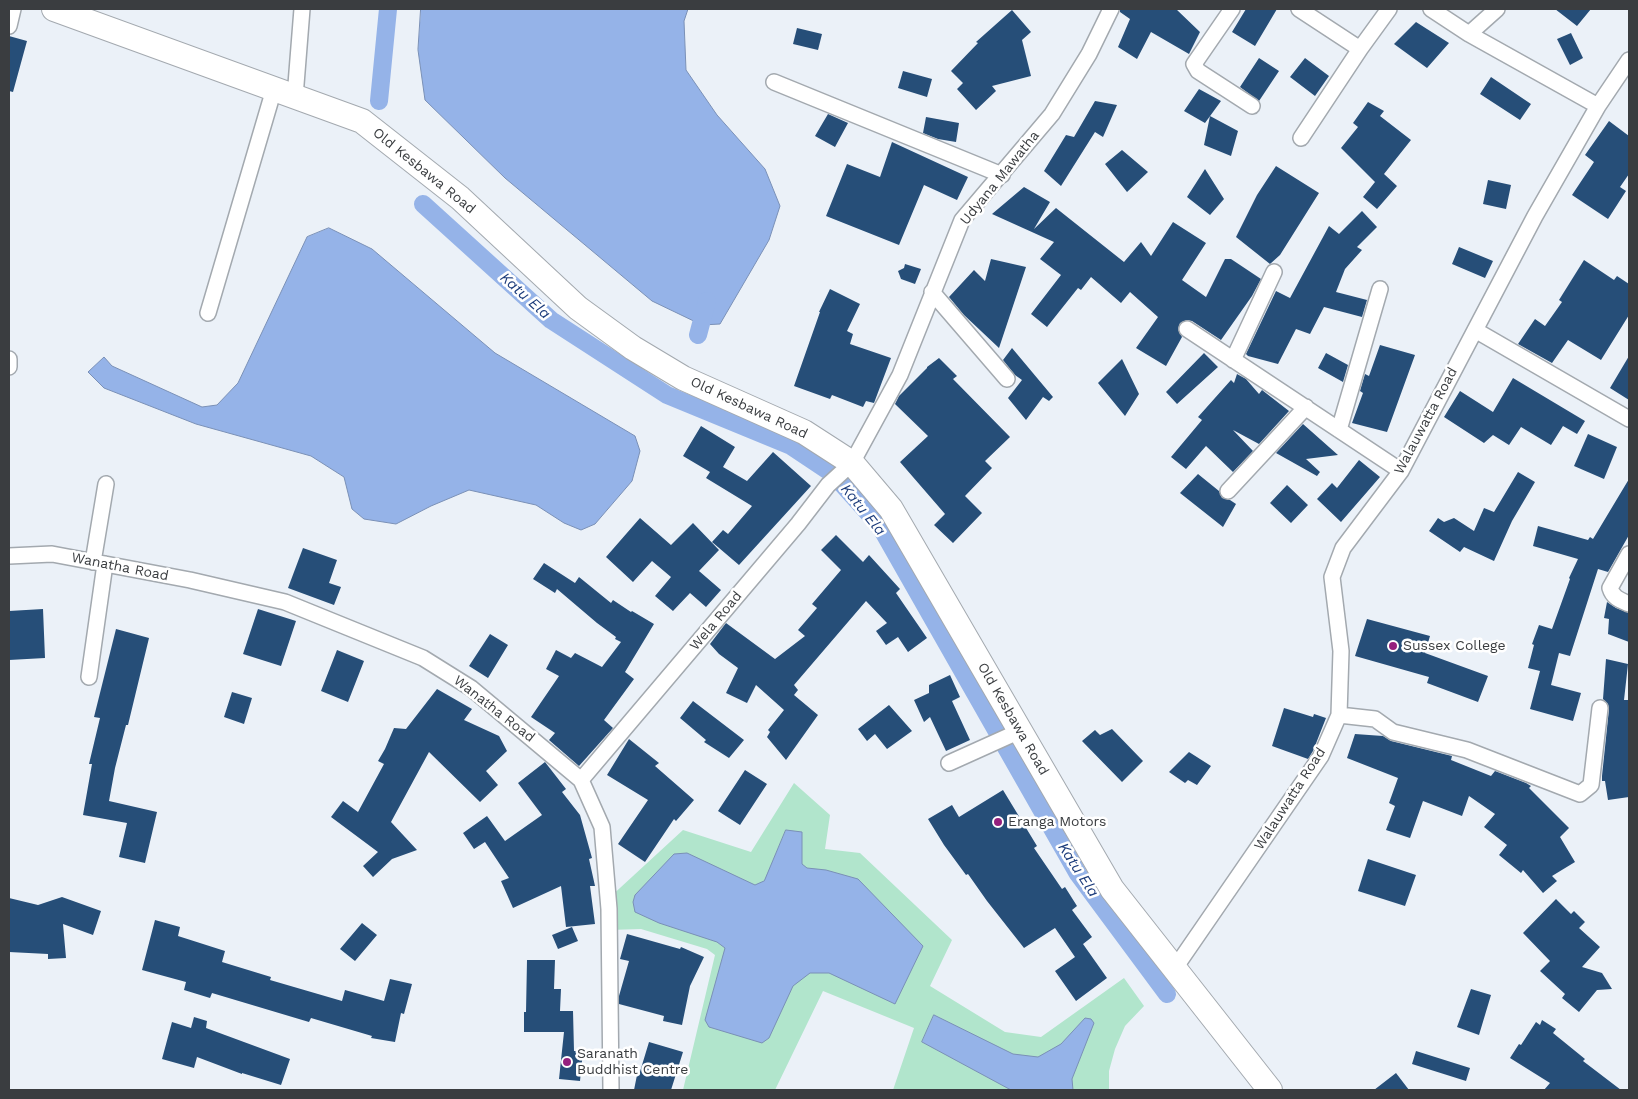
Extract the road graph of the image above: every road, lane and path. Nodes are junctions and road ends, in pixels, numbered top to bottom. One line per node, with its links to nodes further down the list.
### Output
1 (13, 9): 10 (street)
2 (54, 9): 15 (main road, Old Kesbawa Road)
3 (302, 9): 15 (street)
4 (1111, 9): 19 (street, Udyana Mawatha)
5 (1232, 9): 16 (street)
6 (1299, 9): 12 (street)
7 (1390, 9): 12 (street)
8 (1431, 9): 11 (street)
9 (1496, 9): 11 (street)
10 (12, 28)
11 (1469, 34): 17 (street)
12 (1360, 49): 18 (street)
13 (1629, 60): 17 (street, Walauwatta Road)
14 (774, 82): 19 (street)
15 (285, 93): 23 (street); 33 (main road, Old Kesbawa Road)
16 (1252, 106)
17 (1598, 106): 25 (street, Walauwatta Road)
18 (1301, 138)
19 (1002, 175): 22 (street, Udyana Mawatha)
20 (1274, 272): 27 (street)
21 (1380, 289): 32 (street)
22 (932, 292): 29 (street); 33 (street, Udyana Mawatha)
23 (208, 314)
24 (1187, 329): 27 (street)
25 (1475, 330): 31 (street); 34 (street, Walauwatta Road)
26 (9, 359): 28 (street)
27 (1233, 360): 30 (street)
28 (9, 367)
29 (1007, 379)
30 (1306, 407): 32 (street); 36 (street)
31 (1629, 419)
32 (1339, 430): 34 (street)
33 (848, 467): 44 (main road, Old Kesbawa Road); 46 (street, Wela Road)
34 (1401, 472): 43 (street, Walauwatta Road)
35 (106, 484): 39 (street)
36 (1228, 491)
37 (1629, 554): 40 (street)
38 (9, 556): 39 (street, Wanatha Road)
39 (99, 563): 41 (street); 46 (street, Wanatha Road)
40 (1629, 604)
41 (89, 677)
42 (1600, 708): 43 (street)
43 (1339, 716): 47 (street, Walauwatta Road)
44 (1020, 730): 45 (street); 47 (main road, Old Kesbawa Road)
45 (949, 763)
46 (581, 780): 48 (street, Wanatha Road)
47 (1175, 968): 49 (main road, Old Kesbawa Road)
48 (611, 1090)
49 (1270, 1090)

